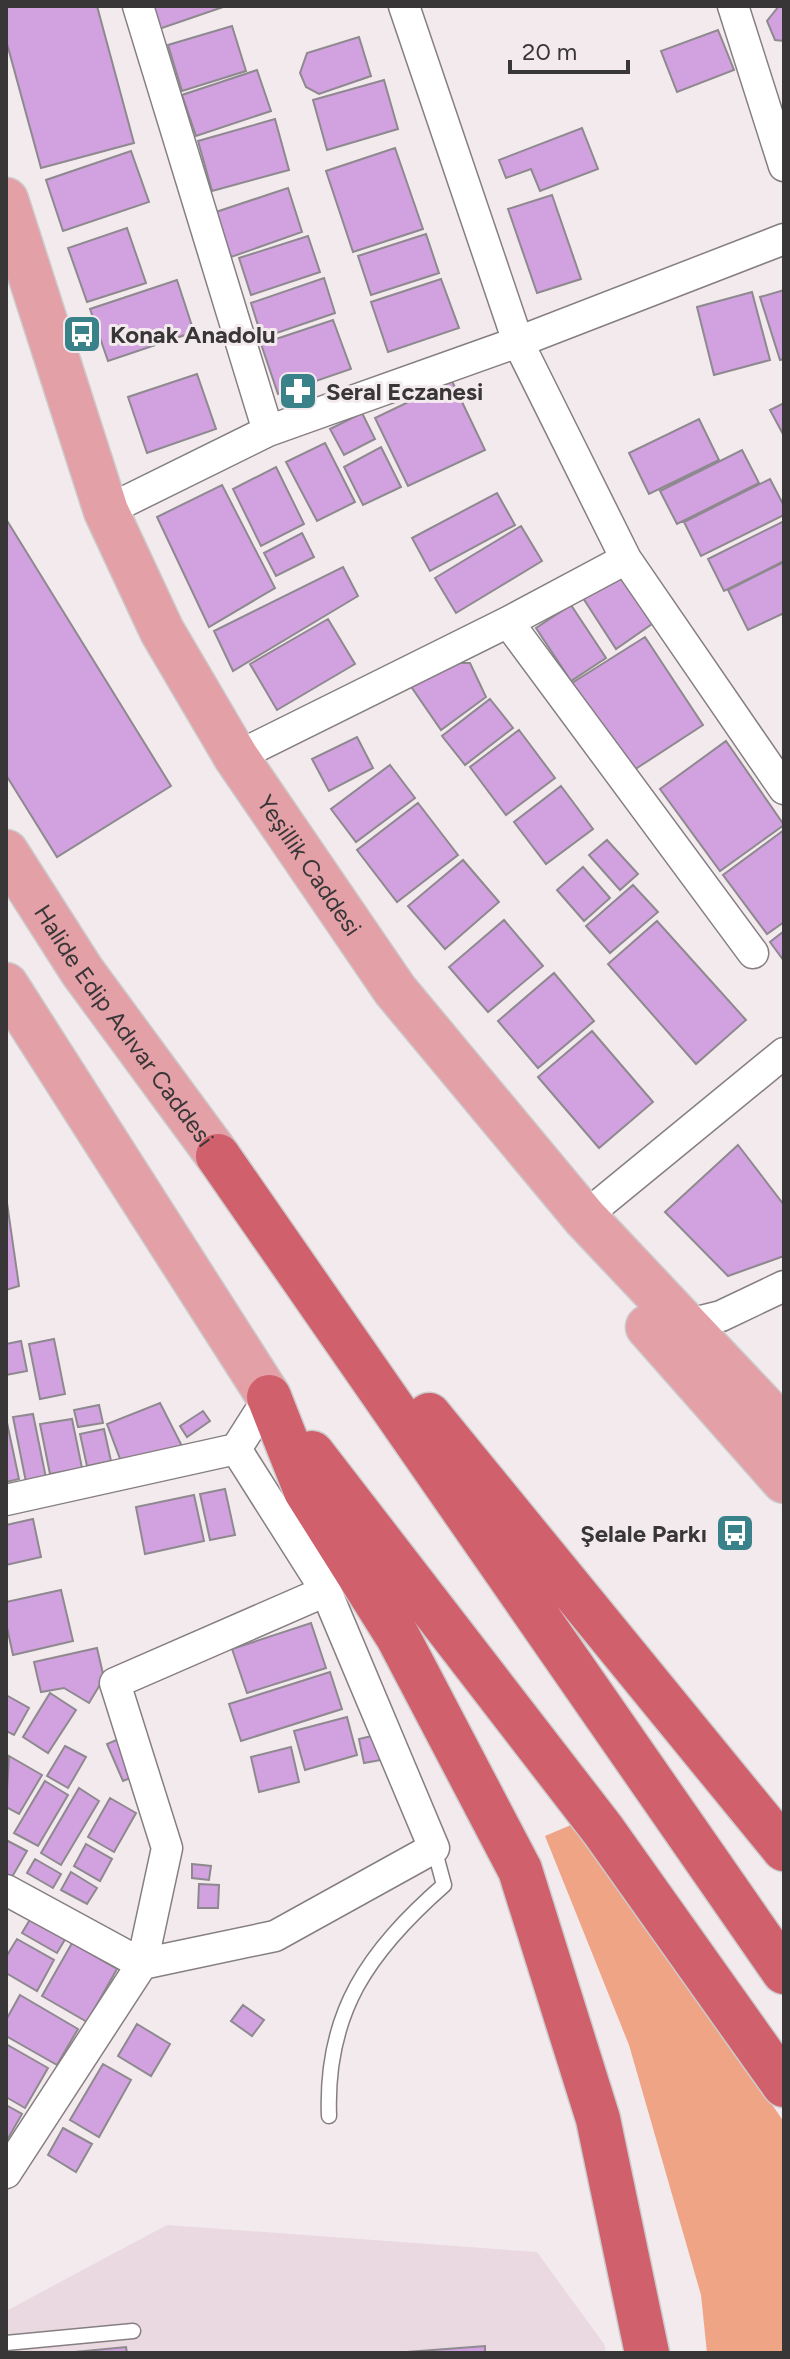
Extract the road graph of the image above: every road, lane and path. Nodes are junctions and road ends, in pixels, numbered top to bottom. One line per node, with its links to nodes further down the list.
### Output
1 (138, 6): 9 (street)
2 (404, 6): 8 (street)
3 (733, 6): 4 (street)
4 (784, 166)
5 (6, 200): 10 (main road, Yeşillik Caddesi)
6 (784, 239): 8 (street)
7 (6, 289): 26 (main road, Yeşillik Caddesi)
8 (518, 342): 9 (street); 11 (street)
9 (268, 431): 10 (street)
10 (106, 511): 13 (main road, Yeşillik Caddesi)
11 (626, 559): 12 (street); 14 (street)
12 (508, 622): 13 (street); 16 (street)
13 (236, 757): 20 (main road, Yeşillik Caddesi)
14 (784, 789)
15 (6, 852): 19 (main road, Halide Edip Adıvar Caddesi)
16 (753, 953)
17 (6, 985): 23 (main road)
18 (784, 1053): 20 (street)
19 (218, 1156): 30 (highway); 33 (highway)
20 (584, 1217): 22 (main road, Yeşillik Caddesi)
21 (784, 1286): 22 (street)
22 (685, 1325): 24 (main road, Yeşillik Caddesi)
23 (269, 1397): 25 (street); 34 (highway); 39 (highway)
24 (784, 1429)
25 (236, 1449): 27 (street); 28 (street)
26 (784, 1481)
27 (6, 1500)
28 (326, 1591): 29 (street); 32 (street)
29 (434, 1848): 32 (street); 35 (lane)
30 (784, 1849)
31 (6, 1890): 32 (street)
32 (142, 1964): 36 (street)
33 (784, 1972)
34 (784, 2085)
35 (329, 2116)
36 (6, 2173)
37 (133, 2331): 38 (lane)
38 (6, 2343)
39 (647, 2353)

